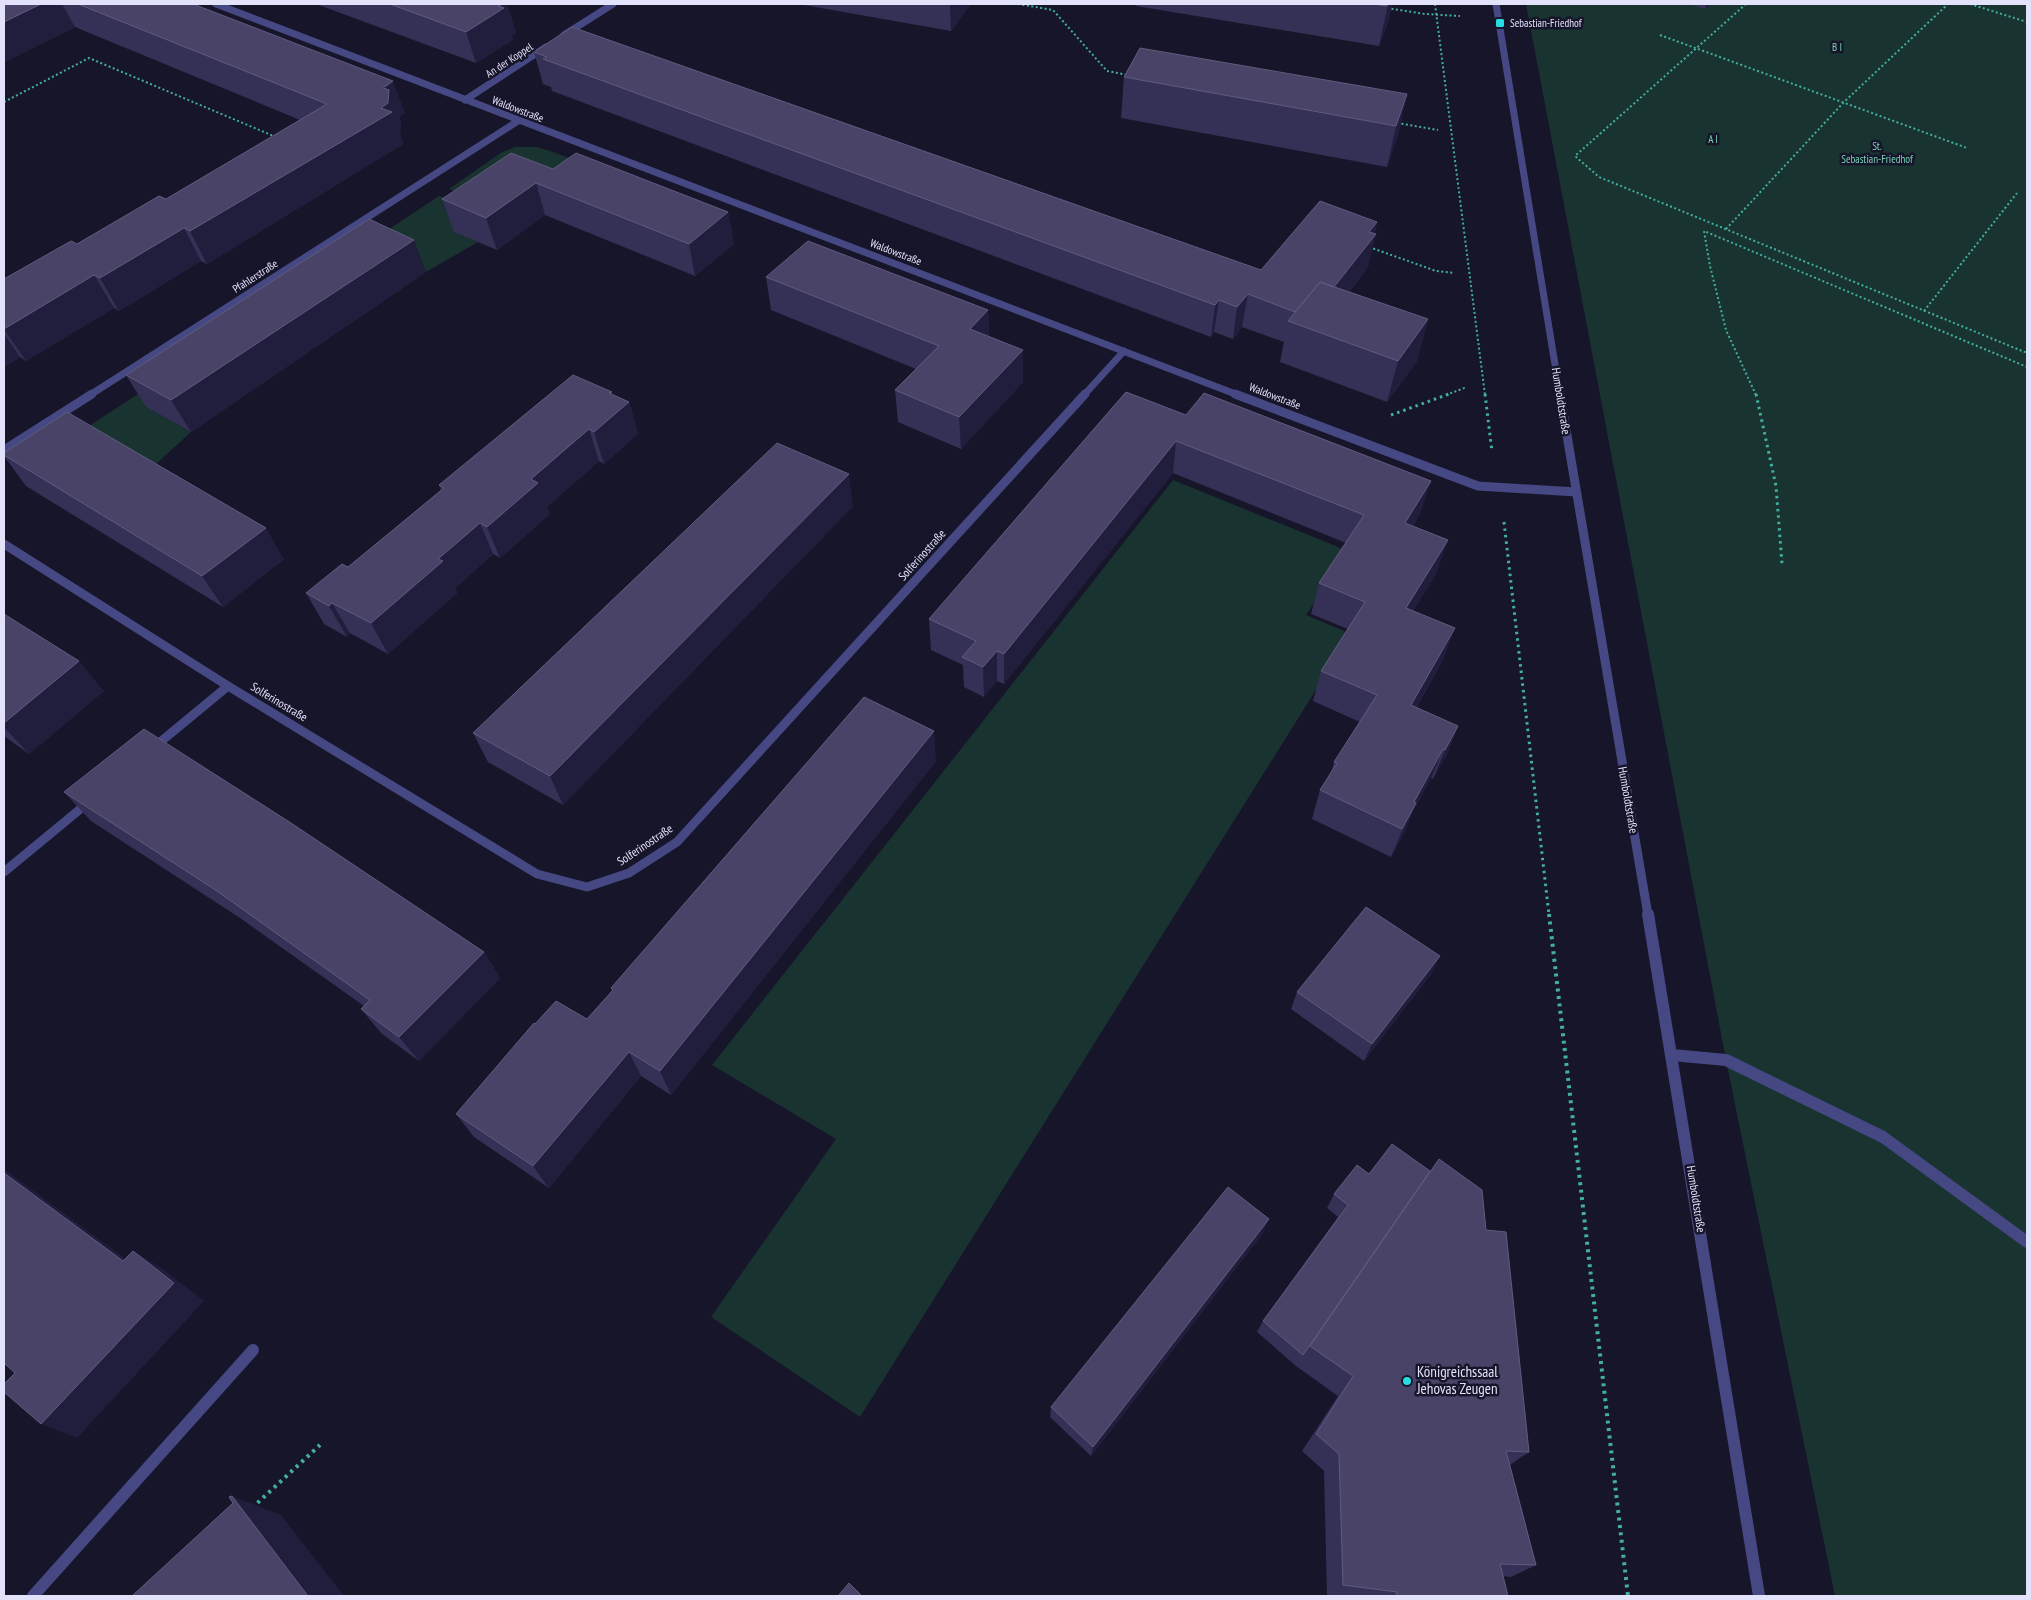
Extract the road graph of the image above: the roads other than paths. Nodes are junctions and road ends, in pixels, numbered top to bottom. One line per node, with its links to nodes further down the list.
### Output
1 (216, 4): 6 (street, Waldowstraße)
2 (613, 4): 4 (street)
3 (1496, 4): 10 (street, Humboldtstraße)
4 (557, 40)
5 (549, 45): 6 (street, An der Koppel)
6 (465, 100): 7 (street, Waldowstraße)
7 (518, 121): 8 (street, Waldowstraße); 9 (street, Pfahlerstraße)
8 (1124, 351): 10 (street, Waldowstraße); 12 (street, Solferinostraße)
9 (4, 450)
10 (1576, 492): 16 (street, Humboldtstraße)
11 (4, 544): 12 (street, Solferinostraße)
12 (228, 686): 13 (street)
13 (148, 753)
14 (95, 796): 15 (street)
15 (4, 872)
16 (1672, 1055): 17 (street); 20 (street, Humboldtstraße)
17 (2027, 1242)
18 (253, 1350): 19 (street)
19 (33, 1596)
20 (1760, 1596)

